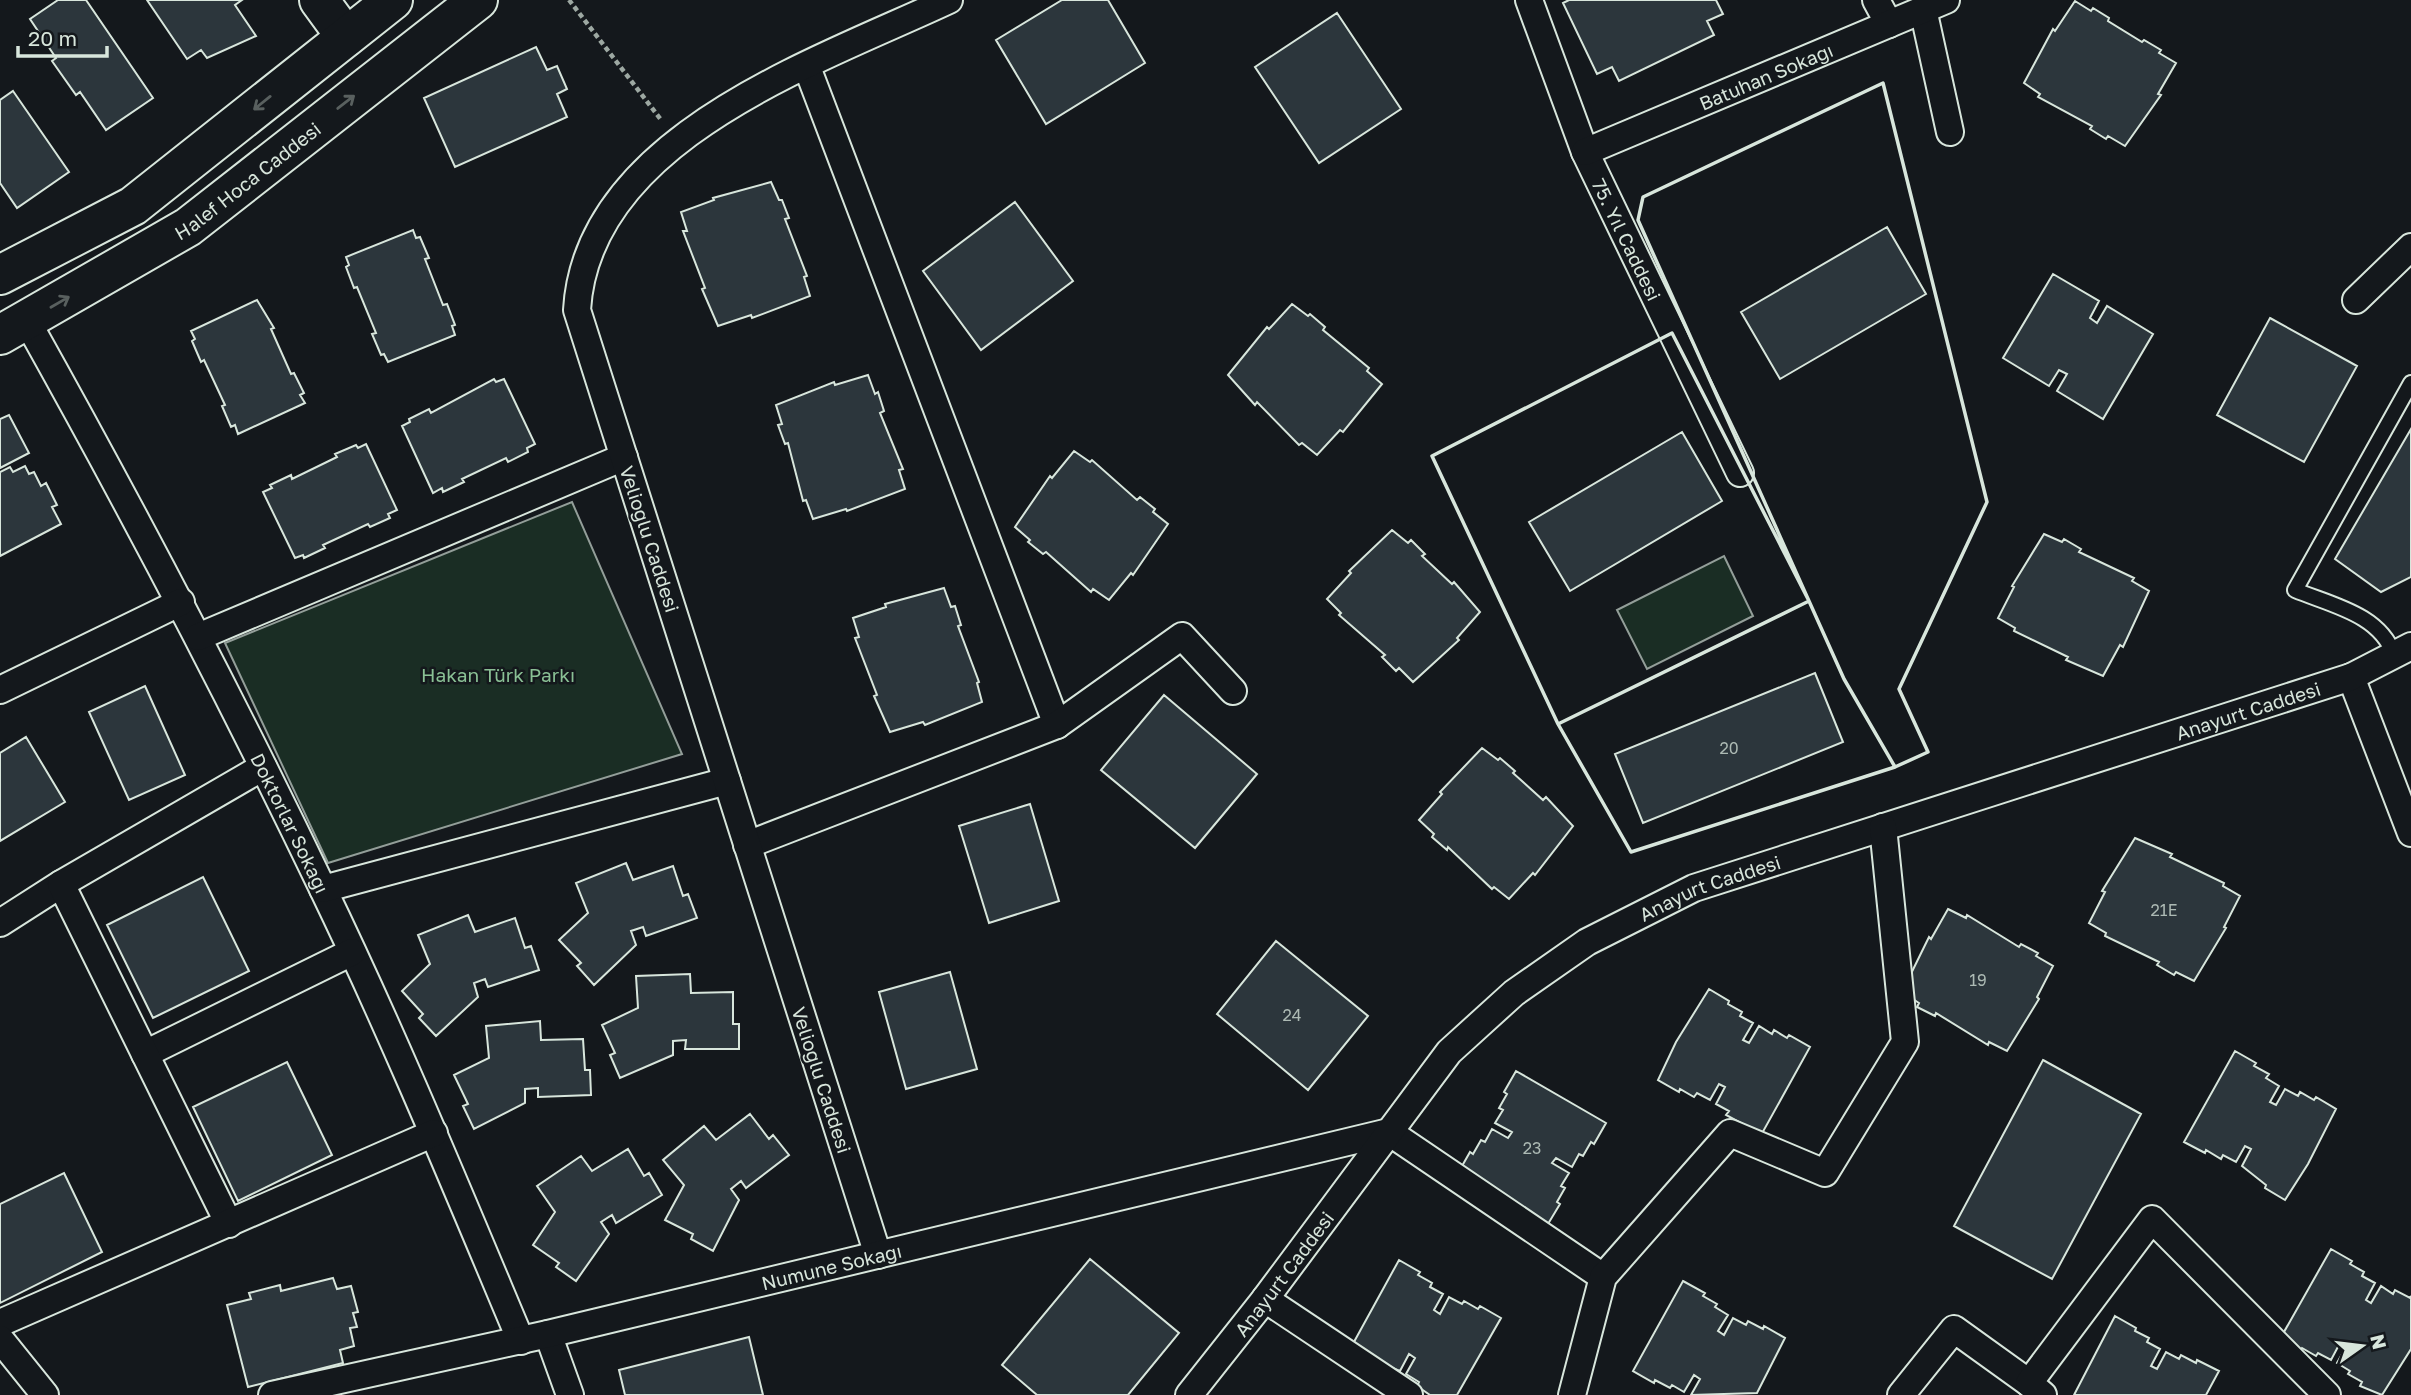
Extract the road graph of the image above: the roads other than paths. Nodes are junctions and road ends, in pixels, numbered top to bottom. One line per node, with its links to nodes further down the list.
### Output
1 (319, 0): 9 (main road)
2 (478, 0): 16 (main road, Halef Hoca Caddesi, one-way to 2)
3 (950, 0): 10 (street, Velioğlu Caddesi)
4 (1529, 0): 12 (street, 75. Yıl Caddesi)
5 (1876, 0): 8 (street)
6 (388, 1): 9 (main road)
7 (1935, 5): 8 (street, Batuhan Sokağı); 11 (street)
8 (1889, 24): 12 (street, Batuhan Sokağı)
9 (346, 37): 14 (main road, one-way to 14)
10 (807, 67): 18 (street, Velioğlu Caddesi); 26 (street)
11 (1950, 132)
12 (1585, 152): 19 (street, 75. Yıl Caddesi)
13 (2411, 247): 15 (street)
14 (0, 275)
15 (2356, 300)
16 (14, 328): 20 (street, Doktorlar Sokağı)
17 (2411, 383): 22 (lane)
18 (624, 457): 21 (street); 28 (street, Velioğlu Caddesi)
19 (1740, 473)
20 (181, 602): 21 (street, Doktorlar Sokağı); 24 (street)
21 (198, 637): 27 (street, Doktorlar Sokağı)
22 (2402, 651): 23 (street, Anayurt Caddesi)
23 (2351, 677): 29 (street, Anayurt Caddesi); 30 (street)
24 (0, 690)
25 (1233, 691): 26 (street)
26 (1057, 725): 31 (street)
27 (263, 767): 32 (street); 33 (street, Doktorlar Sokağı)
28 (727, 781): 31 (street, Velioğlu Caddesi); 33 (street)
29 (1883, 827): 37 (street, Anayurt Caddesi); 41 (street)
30 (2411, 833)
31 (747, 845): 40 (street, Velioğlu Caddesi)
32 (61, 884): 34 (street); 36 (street)
33 (323, 889): 35 (street, Doktorlar Sokağı)
34 (0, 923)
35 (352, 952): 36 (street); 38 (street, Doktorlar Sokağı)
36 (145, 1054): 39 (street)
37 (1389, 1132): 40 (street, Numune Sokağı); 41 (street); 42 (street, Anayurt Caddesi)
38 (434, 1133): 39 (street); 46 (street, Doktorlar Sokağı)
39 (229, 1224): 43 (street)
40 (878, 1255): 44 (street, Numune Sokağı)
41 (1603, 1277): 53 (street)
42 (1265, 1299): 51 (street, Anayurt Caddesi); 52 (street)
43 (0, 1322)
44 (548, 1334): 46 (street, Numune Sokağı); 50 (street)
45 (0, 1339): 48 (street)
46 (522, 1341): 49 (street, Numune Sokağı)
47 (2036, 1389): 54 (street); 55 (street)
48 (45, 1395)
49 (272, 1395)
50 (570, 1395)
51 (1189, 1395)
52 (1409, 1395)
53 (1572, 1395)
54 (1901, 1395)
55 (2327, 1395)

